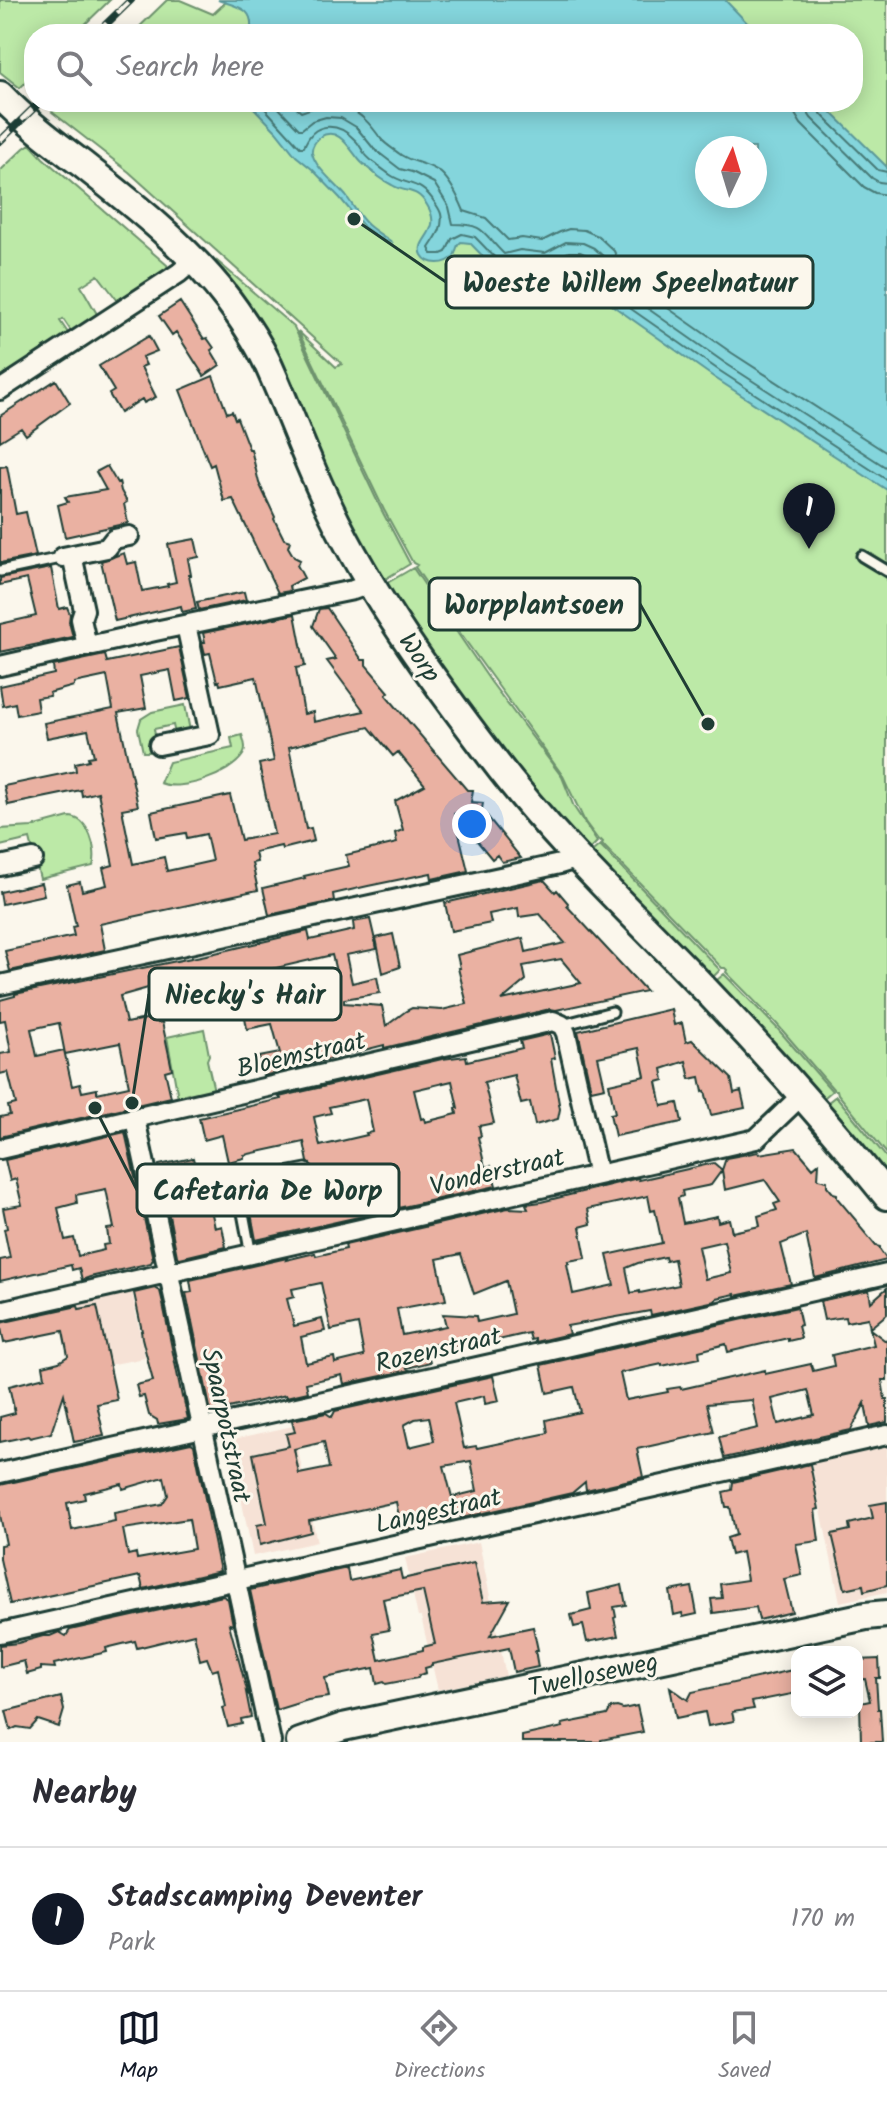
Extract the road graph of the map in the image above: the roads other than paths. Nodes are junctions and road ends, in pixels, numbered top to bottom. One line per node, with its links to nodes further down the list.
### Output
1 (0, 95): 2 (street, Worp)
2 (194, 260): 3 (street); 9 (street, Worp)
3 (0, 390)
4 (129, 536): 5 (street)
5 (66, 556): 7 (lane); 11 (street)
6 (862, 556): 8 (lane)
7 (0, 571)
8 (887, 571)
9 (372, 583): 10 (street); 14 (street, Worp)
10 (186, 625): 11 (street); 13 (street)
11 (87, 646): 12 (street)
12 (0, 666)
13 (159, 745)
14 (579, 858): 17 (street); 20 (street, Worp)
15 (33, 859): 16 (street)
16 (0, 866)
17 (1, 980)
18 (612, 1012): 19 (lane, Bloemstraat)
19 (562, 1025): 21 (street, Bloemstraat); 24 (street)
20 (803, 1094): 24 (street, Vonderstraat); 25 (street, Worp)
21 (135, 1119): 22 (street, Bloemstraat); 27 (street, Spaarpotstraat)
22 (0, 1149)
23 (306, 1169): 26 (lane)
24 (598, 1175): 26 (street, Vonderstraat)
25 (887, 1196)
26 (251, 1255): 27 (street, Vonderstraat)
27 (168, 1274): 29 (street, Vonderstraat); 30 (street, Spaarpotstraat)
28 (887, 1274): 30 (street, Rozenstraat)
29 (0, 1311)
30 (201, 1428): 32 (street, Rozenstraat); 33 (street, Spaarpotstraat)
31 (887, 1435): 33 (street, Langestraat)
32 (0, 1473)
33 (235, 1582): 35 (street, Langestraat); 37 (street, Spaarpotstraat)
34 (887, 1614): 36 (street, Twelloseweg)
35 (0, 1633)
36 (345, 1735): 38 (street, Twelloseweg)
37 (271, 1742)
38 (300, 1742)

